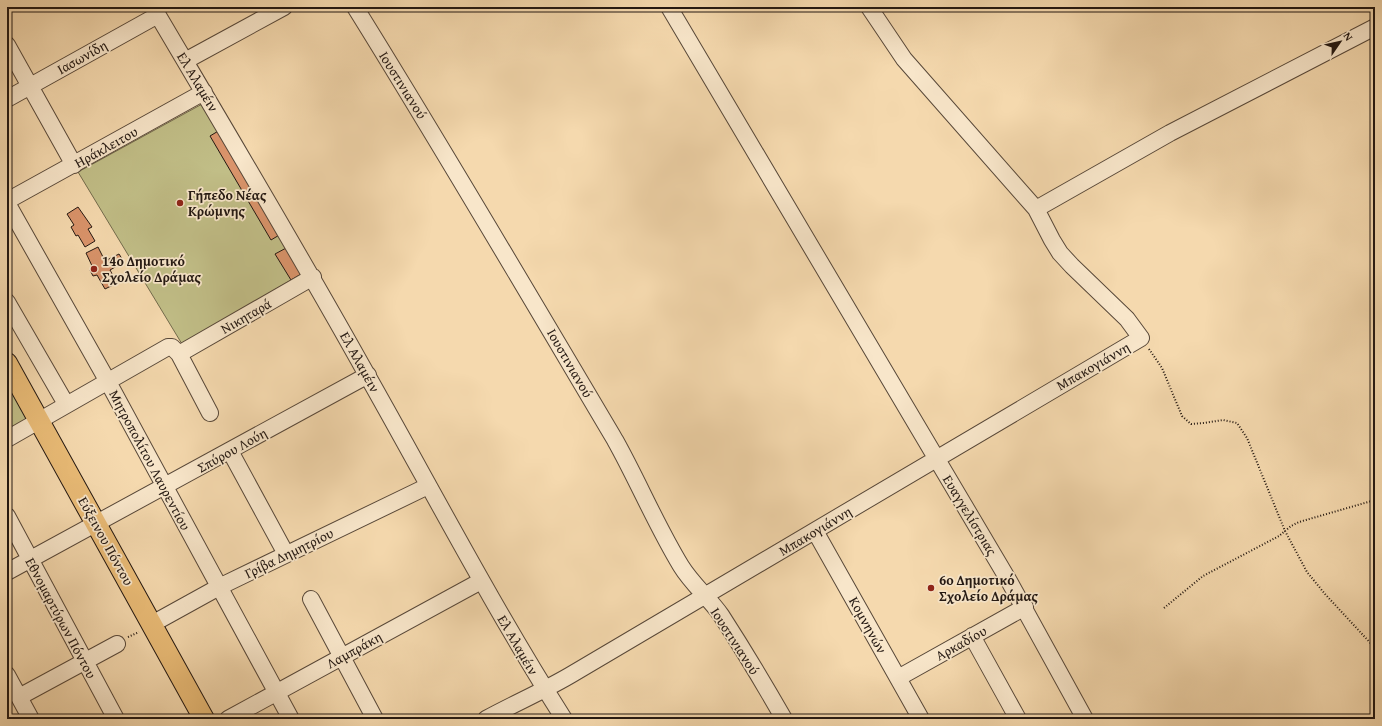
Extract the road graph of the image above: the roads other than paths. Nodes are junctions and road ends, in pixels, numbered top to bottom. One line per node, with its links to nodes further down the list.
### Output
1 (284, 7): 8 (street)
2 (355, 7): 37 (street, Ιουστινιανού)
3 (669, 7): 26 (street, Ευαγγελίστριας)
4 (869, 7): 14 (street)
5 (155, 11): 8 (street, Ελ Αλαμέιν); 9 (street, Ιασωνίδη)
6 (1375, 27): 14 (street)
7 (7, 45): 9 (street)
8 (185, 61): 10 (street, Ελ Αλαμέιν)
9 (30, 86): 11 (street, Ιασωνίδη); 12 (street)
10 (204, 92): 12 (street, Ηράκλειτου); 15 (street, Ελ Αλαμέιν)
11 (7, 100)
12 (74, 165): 13 (street, Ηράκλειτου)
13 (7, 202): 20 (street, Μητροπολίτου Λαυρεντίου)
14 (1036, 210): 26 (street, Μπακογιάννη)
15 (313, 277): 17 (street, Νικηταρά); 19 (street, Ελ Αλαμέιν)
16 (7, 302): 21 (street)
17 (174, 350): 20 (street, Νικηταρά); 22 (street)
18 (7, 363): 23 (main road, Εύξεινου Πόντου)
19 (368, 375): 25 (street, Σπύρου Λούη); 27 (street, Ελ Αλαμέιν)
20 (107, 380): 21 (street, Νικηταρά); 28 (street, Μητροπολίτου Λαυρεντίου)
21 (66, 404): 23 (street, Νικηταρά)
22 (210, 413)
23 (39, 421): 24 (street, Νικηταρά); 30 (main road, Εύξεινου Πόντου)
24 (7, 439)
25 (230, 451): 28 (street, Σπύρου Λούη); 32 (street)
26 (936, 458): 31 (street, Μπακογιάννη); 39 (street, Ευαγγελίστριας)
27 (428, 486): 32 (street, Γρίβα Δημητρίου); 35 (street, Ελ Αλαμέιν)
28 (165, 487): 30 (street, Σπύρου Λούη); 36 (street, Μητροπολίτου Λαυρεντίου)
29 (7, 516): 33 (street, Εθνομαρτύρων Πόντου)
30 (96, 524): 33 (street, Σπύρου Λούη); 40 (main road, Εύξεινου Πόντου)
31 (815, 531): 37 (street, Μπακογιάννη); 46 (street, Κομνηνών)
32 (286, 554): 36 (street, Γρίβα Δημητρίου)
33 (30, 559): 34 (street, Σπύρου Λούη); 44 (street, Εθνομαρτύρων Πόντου)
34 (7, 572)
35 (481, 581): 43 (street, Λαμπράκη); 47 (street, Ελ Αλαμέιν)
36 (219, 587): 40 (street, Γρίβα Δημητρίου); 48 (street, Μητροπολίτου Λαυρεντίου)
37 (705, 597): 47 (street, Μπακογιάννη); 58 (street, Ιουστινιανού)
38 (311, 599): 43 (street)
39 (1025, 607): 41 (street, Αρκαδίου); 61 (street, Ευαγγελίστριας)
40 (152, 624): 52 (main road, Εύξεινου Πόντου)
41 (972, 636): 46 (street, Αρκαδίου); 60 (street)
42 (117, 644): 44 (street)
43 (342, 657): 48 (street, Λαμπράκη); 55 (street)
44 (85, 662): 49 (street); 51 (street, Εθνομαρτύρων Πόντου)
45 (7, 675): 49 (street)
46 (898, 678): 59 (street, Κομνηνών)
47 (545, 689): 56 (street, Μπακογιάννη); 57 (street, Ελ Αλαμέιν)
48 (277, 692): 53 (street, Λαμπράκη); 54 (street, Μητροπολίτου Λαυρεντίου)
49 (19, 697): 50 (street)
50 (31, 719)
51 (116, 719)
52 (204, 719)
53 (228, 719)
54 (291, 719)
55 (376, 719)
56 (486, 719)
57 (564, 719)
58 (784, 719)
59 (921, 719)
60 (1018, 719)
61 (1085, 719)

